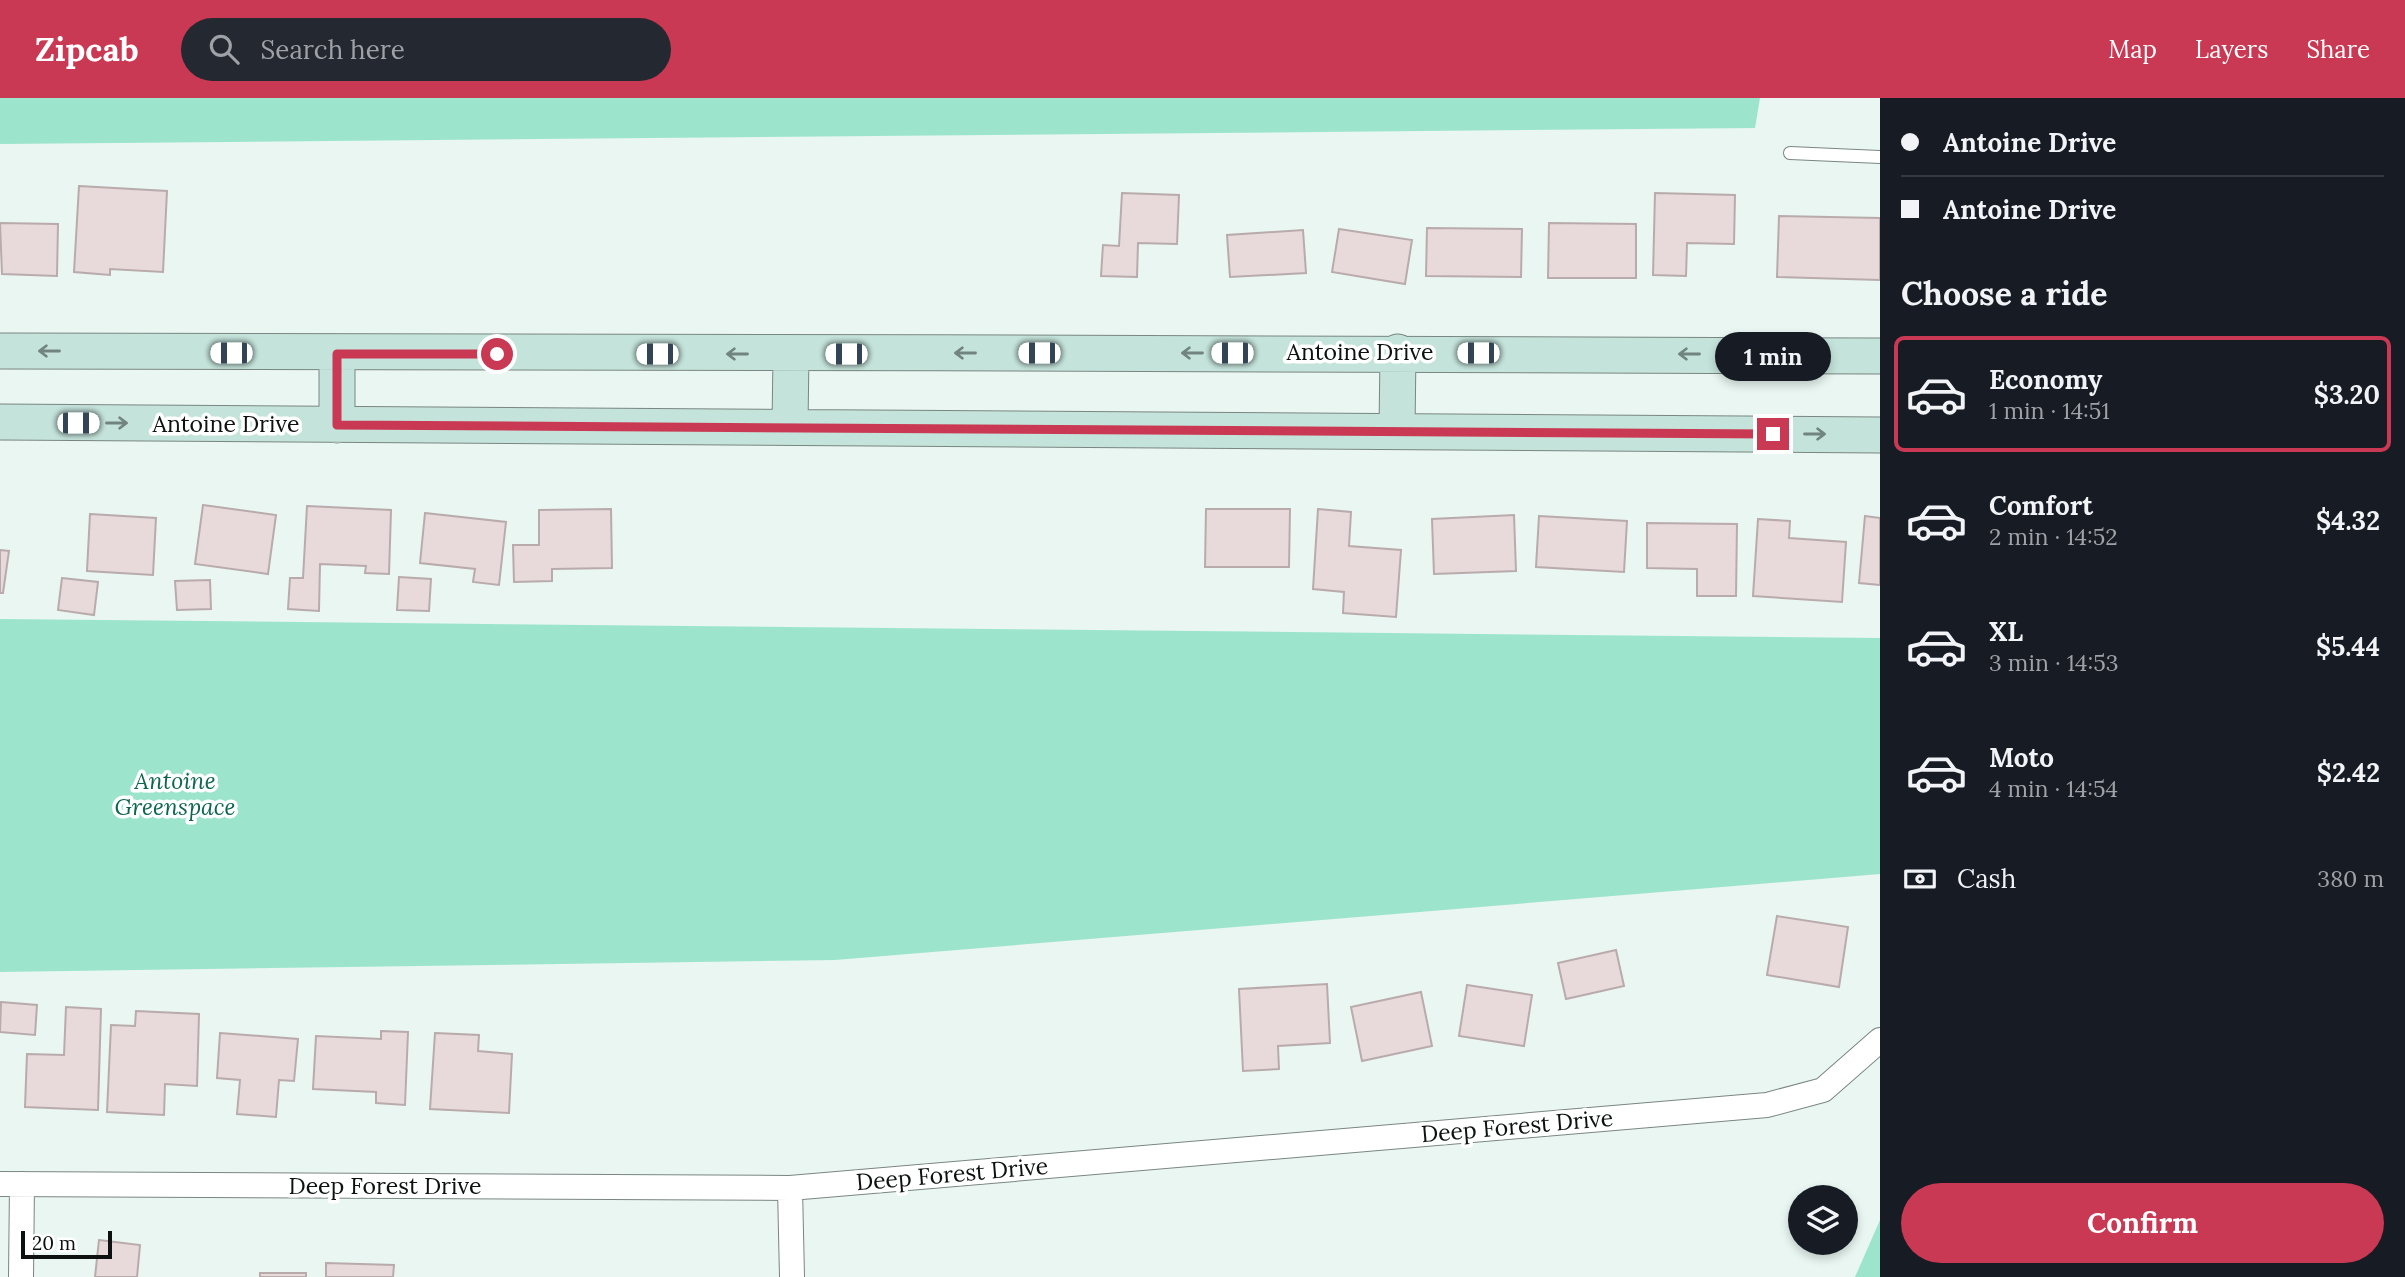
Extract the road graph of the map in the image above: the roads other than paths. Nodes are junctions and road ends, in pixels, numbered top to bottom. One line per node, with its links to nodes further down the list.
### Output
1 (1790, 153): 2 (lane)
2 (1880, 157)
3 (0, 351): 5 (main road, Antoine Drive, one-way to 3)
4 (1398, 352): 6 (main road, Antoine Drive, one-way to 6); 7 (main road, Antoine Drive, one-way to 4); 11 (main road)
5 (337, 354): 6 (main road, Antoine Drive, one-way to 5); 9 (main road)
6 (791, 354): 10 (main road)
7 (1880, 356)
8 (0, 422): 9 (main road, Antoine Drive, one-way to 9)
9 (337, 425): 10 (main road, Antoine Drive)
10 (790, 426): 11 (main road, Antoine Drive)
11 (1397, 431): 12 (main road, Antoine Drive, one-way to 12)
12 (1880, 435)
13 (1880, 1040): 15 (street, Deep Forest Drive)
14 (11, 1184): 15 (street, Deep Forest Drive); 16 (street)
15 (790, 1188): 17 (street)
16 (21, 1277)
17 (792, 1277)

